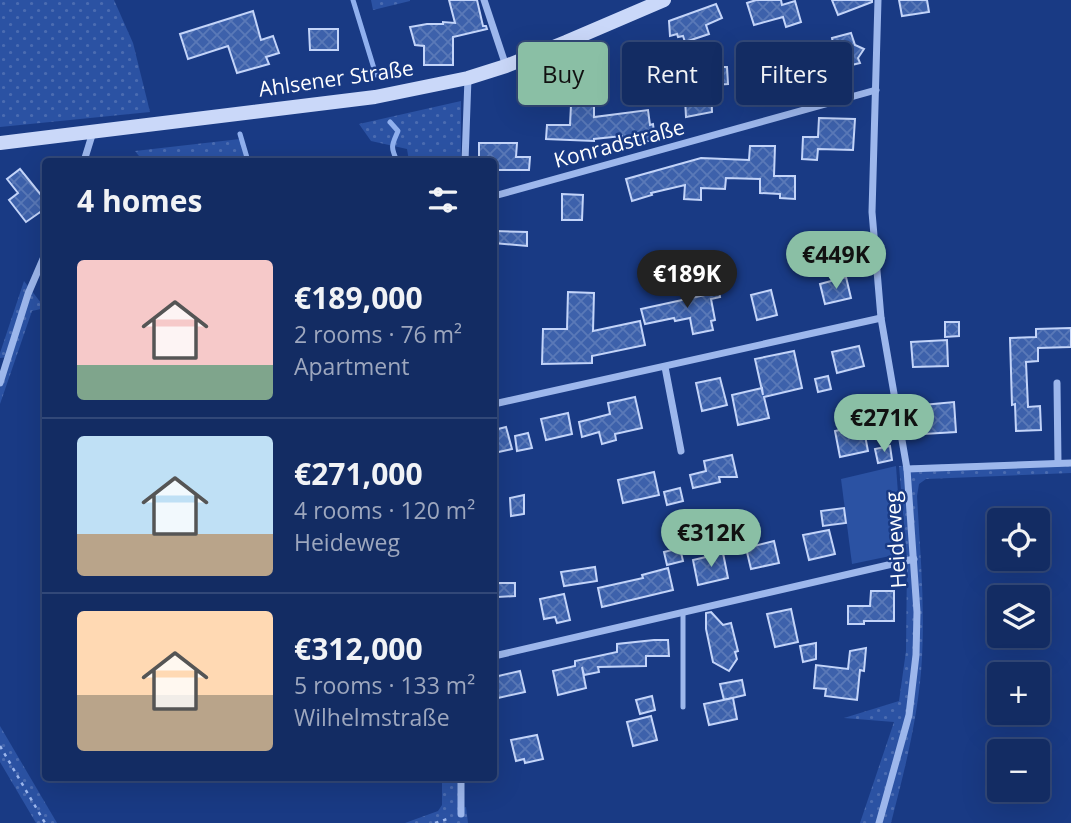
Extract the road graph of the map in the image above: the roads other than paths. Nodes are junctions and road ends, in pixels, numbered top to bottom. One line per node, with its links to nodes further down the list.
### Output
1 (484, 0): 4 (street)
2 (664, 0): 4 (main road, Ahlsener Straße)
3 (878, 0): 6 (street, Heideweg)
4 (506, 66): 5 (main road, Ahlsener Straße)
5 (468, 78): 7 (main road, Ahlsener Straße); 10 (street)
6 (876, 90): 11 (street, Konradstraße); 13 (street, Heideweg)
7 (94, 132): 8 (main road, Ahlsener Straße); 9 (street)
8 (0, 143)
9 (85, 158)
10 (465, 158)
11 (497, 195)
12 (42, 261): 15 (street)
13 (881, 318): 14 (street); 21 (street, Heideweg)
14 (665, 367): 17 (street); 18 (street)
15 (0, 383)
16 (1058, 383): 19 (street)
17 (497, 403)
18 (681, 451)
19 (1058, 463): 20 (street); 21 (street)
20 (1071, 463)
21 (907, 469): 22 (street, Heideweg)
22 (914, 559): 23 (street); 28 (street, Heideweg)
23 (683, 612): 24 (street); 25 (lane)
24 (497, 655)
25 (683, 707)
26 (461, 781): 27 (street)
27 (461, 814)
28 (879, 823)

